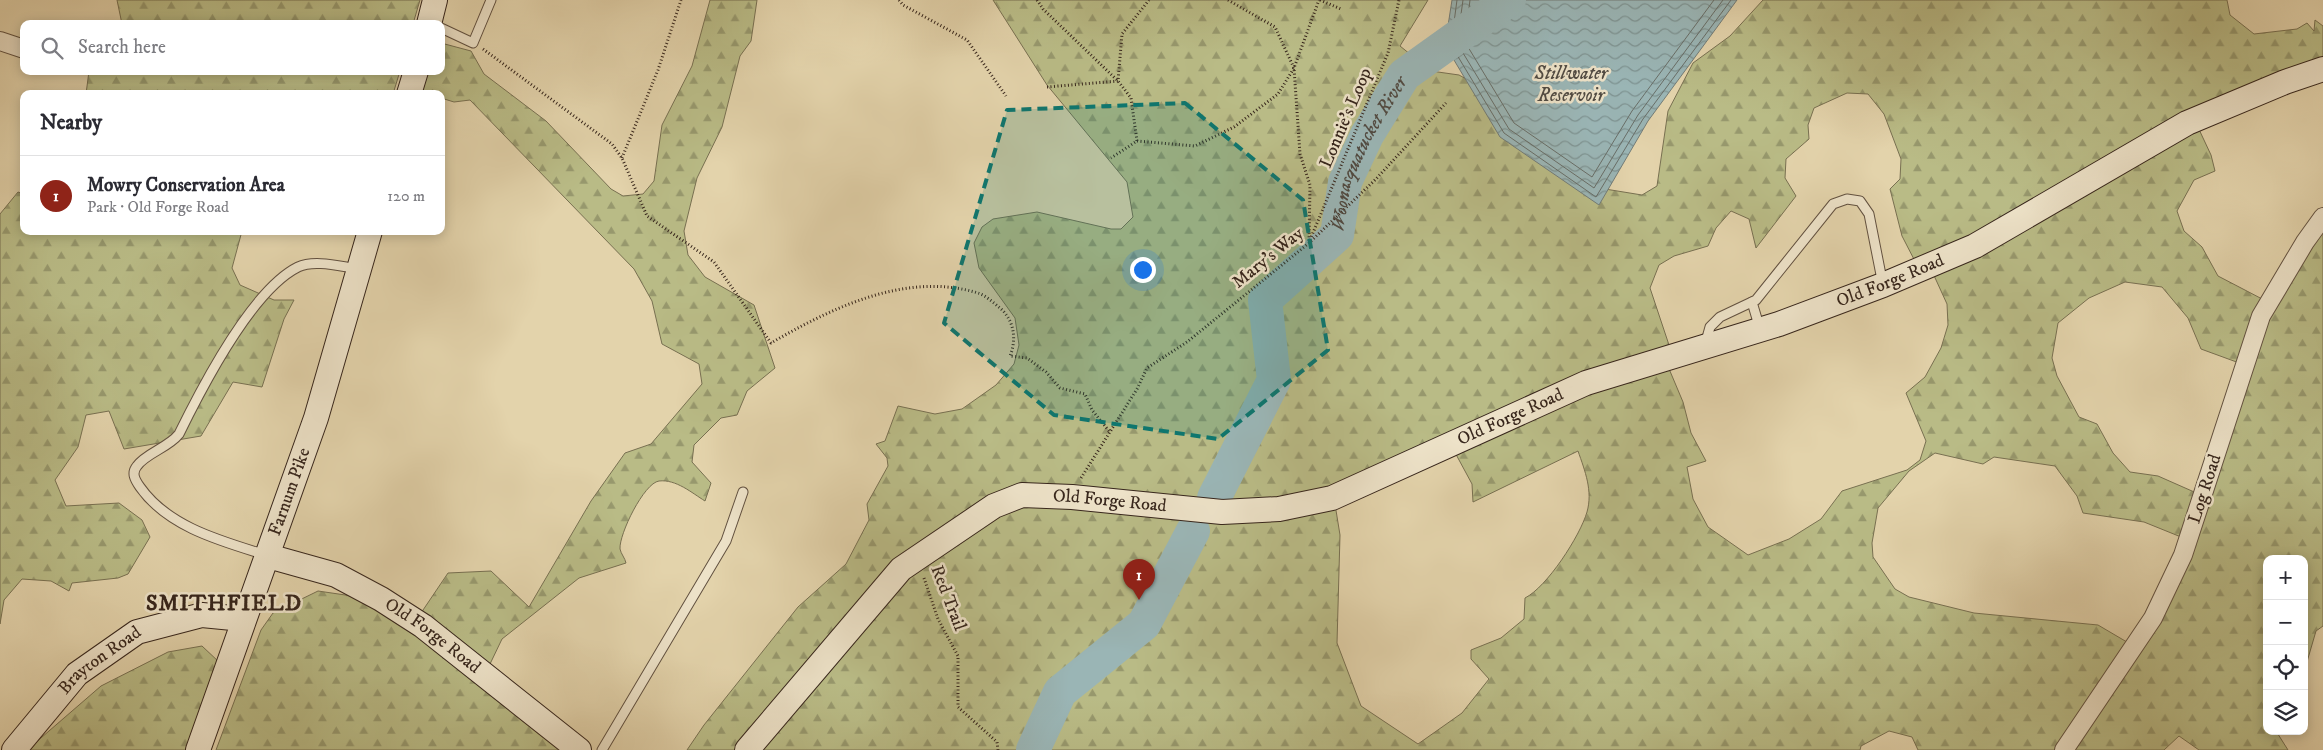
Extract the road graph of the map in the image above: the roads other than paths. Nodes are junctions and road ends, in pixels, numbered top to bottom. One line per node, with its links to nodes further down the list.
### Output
1 (491, 0): 2 (lane)
2 (445, 26)
3 (0, 41): 4 (street)
4 (20, 48)
5 (2323, 69): 11 (street, Old Forge Road)
6 (415, 75): 7 (street)
7 (410, 90)
8 (2323, 217): 23 (street, Log Road)
9 (369, 235): 10 (street, Farnum Pike)
10 (359, 269): 16 (street, Farnum Pike); 16 (lane)
11 (1883, 285): 12 (lane); 13 (street, Old Forge Road)
12 (1752, 302): 13 (lane); 14 (lane)
13 (1760, 330): 14 (street, Old Forge Road)
14 (1704, 348): 22 (street, Old Forge Road)
15 (743, 492): 21 (lane)
16 (268, 556): 17 (street, Farnum Pike); 20 (street, Old Forge Road)
17 (243, 619): 18 (street, Brayton Road); 19 (street, Farnum Pike)
18 (14, 750)
19 (198, 750)
20 (579, 750)
21 (602, 750)
22 (747, 750)
23 (2064, 750)

